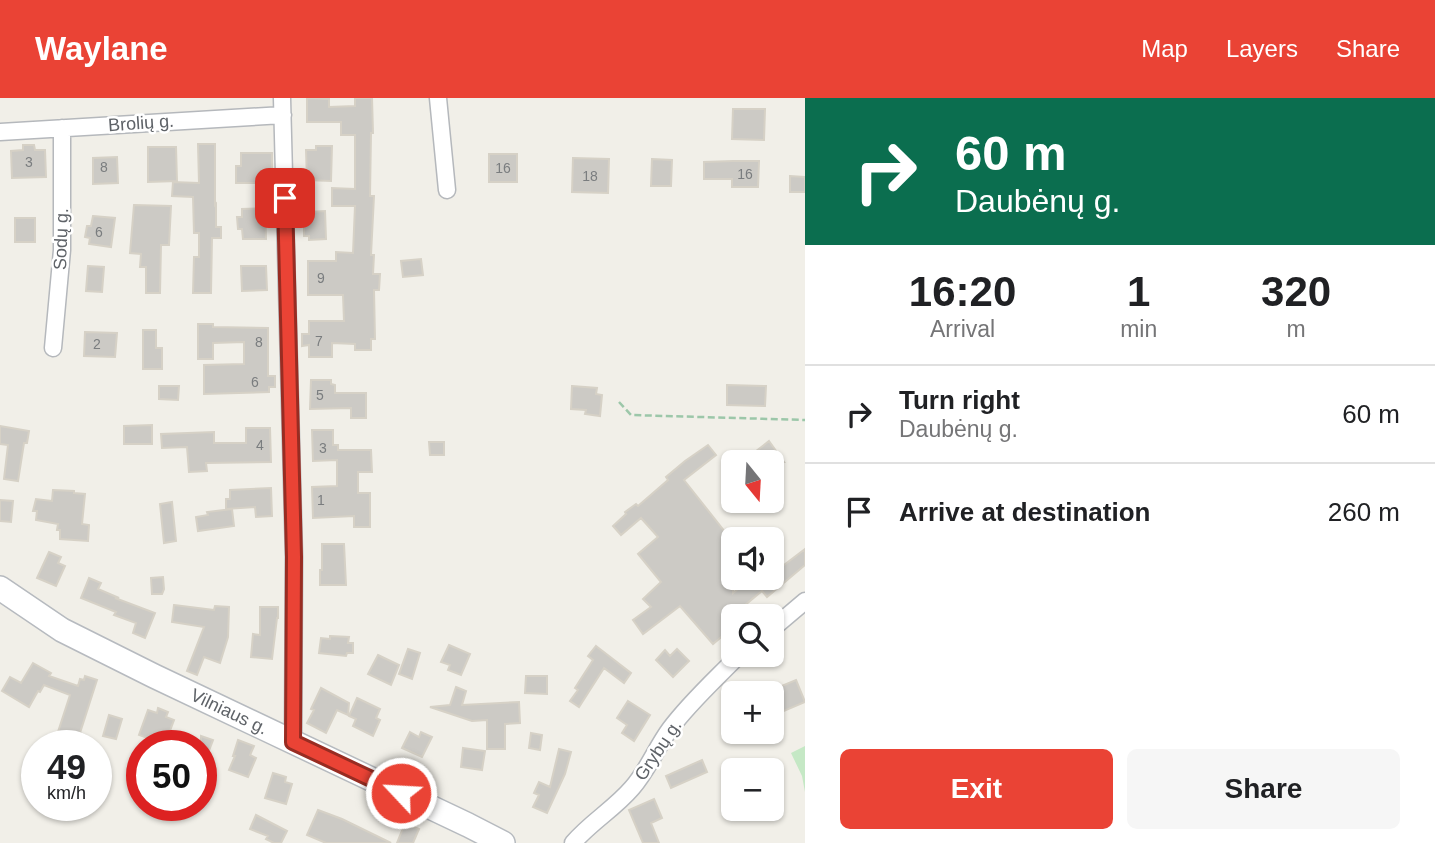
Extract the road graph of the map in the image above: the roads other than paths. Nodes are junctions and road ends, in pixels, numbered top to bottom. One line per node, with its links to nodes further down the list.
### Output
1 (282, 98): 3 (street)
2 (438, 98): 6 (street)
3 (283, 115): 4 (street, Brolių g.); 12 (street)
4 (62, 128): 5 (street, Brolių g.); 7 (street, Sodų g.)
5 (0, 132)
6 (447, 190)
7 (53, 348)
8 (0, 588): 12 (main road, Vilniaus g.)
9 (805, 601): 10 (street)
10 (784, 619)
11 (727, 667): 14 (street, Grybų g.)
12 (293, 742): 13 (main road, Vilniaus g.)
13 (503, 843)
14 (573, 843)

